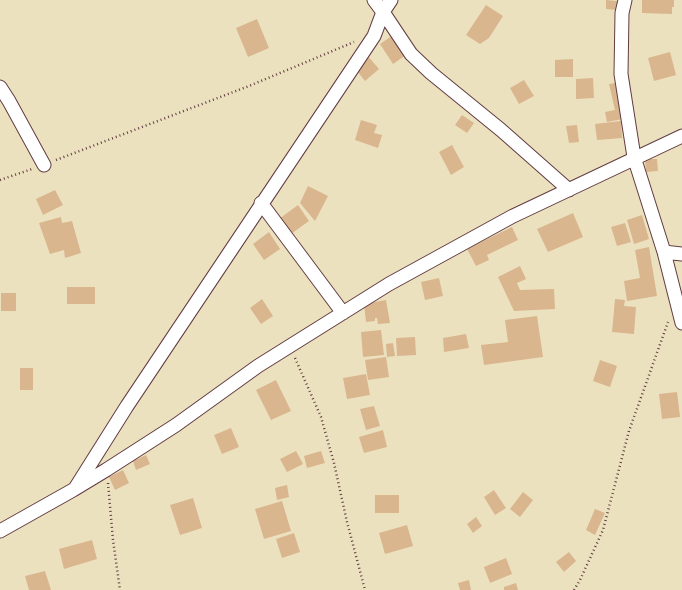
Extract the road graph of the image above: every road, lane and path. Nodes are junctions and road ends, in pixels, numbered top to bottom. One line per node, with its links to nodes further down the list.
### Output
1 (374, 0): 4 (street)
2 (391, 0): 4 (street)
3 (625, 0): 8 (street)
4 (383, 12): 5 (street); 11 (street)
5 (374, 36): 9 (path); 12 (street)
6 (0, 87): 9 (street)
7 (682, 136): 8 (street)
8 (634, 157): 11 (street); 13 (street)
9 (44, 165): 10 (path)
10 (0, 180)
11 (569, 190): 15 (street)
12 (262, 203): 15 (street); 20 (street)
13 (664, 252): 14 (street); 17 (street)
14 (682, 254)
15 (343, 313): 18 (street)
16 (669, 321): 24 (path)
17 (682, 323)
18 (290, 346): 19 (street); 23 (path)
19 (106, 470): 20 (street); 22 (path)
20 (74, 490): 21 (street)
21 (0, 531)
22 (120, 590)
23 (365, 590)
24 (574, 590)

